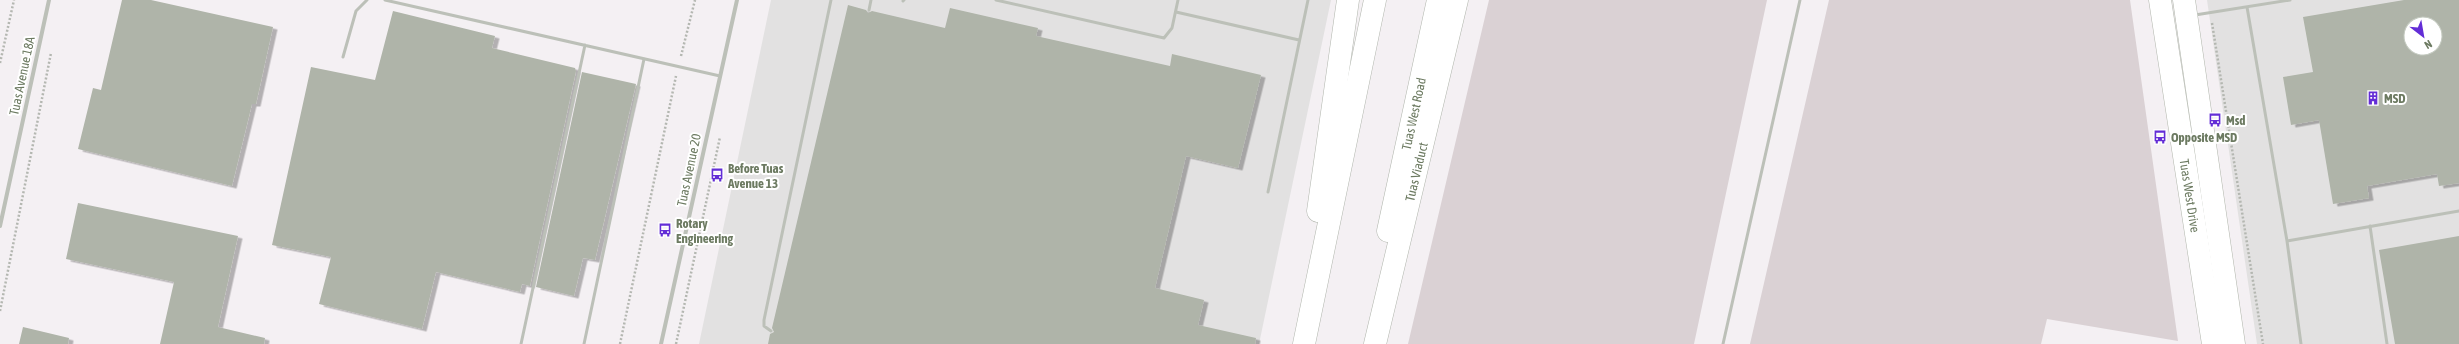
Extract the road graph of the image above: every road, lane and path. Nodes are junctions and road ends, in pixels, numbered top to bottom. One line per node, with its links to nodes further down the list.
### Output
1 (14, 0): 28 (path)
2 (48, 0): 34 (street, Tuas Avenue 18A)
3 (367, 0): 26 (lane)
4 (385, 0): 24 (lane)
5 (695, 0): 29 (path)
6 (737, 0): 30 (street, Tuas Avenue 20)
7 (831, 0): 38 (lane)
8 (871, 0): 19 (lane)
9 (996, 0): 20 (lane)
10 (1178, 0): 20 (lane)
11 (1308, 0): 23 (lane)
12 (1348, 0): 44 (main road)
13 (1375, 0): 45 (main road)
14 (1438, 0): 46 (main road, Tuas West Road)
15 (1457, 0): 47 (main road, Tuas Viaduct)
16 (1800, 0): 48 (lane)
17 (2290, 0): 18 (lane)
18 (2246, 7): 22 (lane); 36 (lane)
19 (869, 10)
20 (1176, 12): 23 (lane)
21 (2174, 12): 22 (lane); 49 (main road, Tuas West Drive); 50 (main road, Tuas West Drive)
22 (2210, 13): 51 (path)
23 (1300, 40): 32 (lane)
24 (585, 45): 27 (lane); 39 (lane)
25 (52, 46): 37 (path)
26 (343, 57)
27 (644, 59): 29 (lane); 40 (lane)
28 (0, 63)
29 (678, 66): 30 (lane); 41 (path)
30 (720, 76): 42 (street, Tuas Avenue 20)
31 (722, 130): 43 (path)
32 (1268, 192)
33 (2459, 211): 35 (lane)
34 (0, 226)
35 (2370, 226): 36 (lane); 53 (lane)
36 (2287, 240): 52 (lane)
37 (0, 312)
38 (771, 331)
39 (521, 344)
40 (584, 344)
41 (620, 344)
42 (661, 344)
43 (676, 344)
44 (1293, 344)
45 (1304, 344)
46 (1363, 344)
47 (1375, 344)
48 (1724, 344)
49 (2213, 344)
50 (2234, 344)
51 (2263, 344)
52 (2301, 344)
53 (2387, 344)

